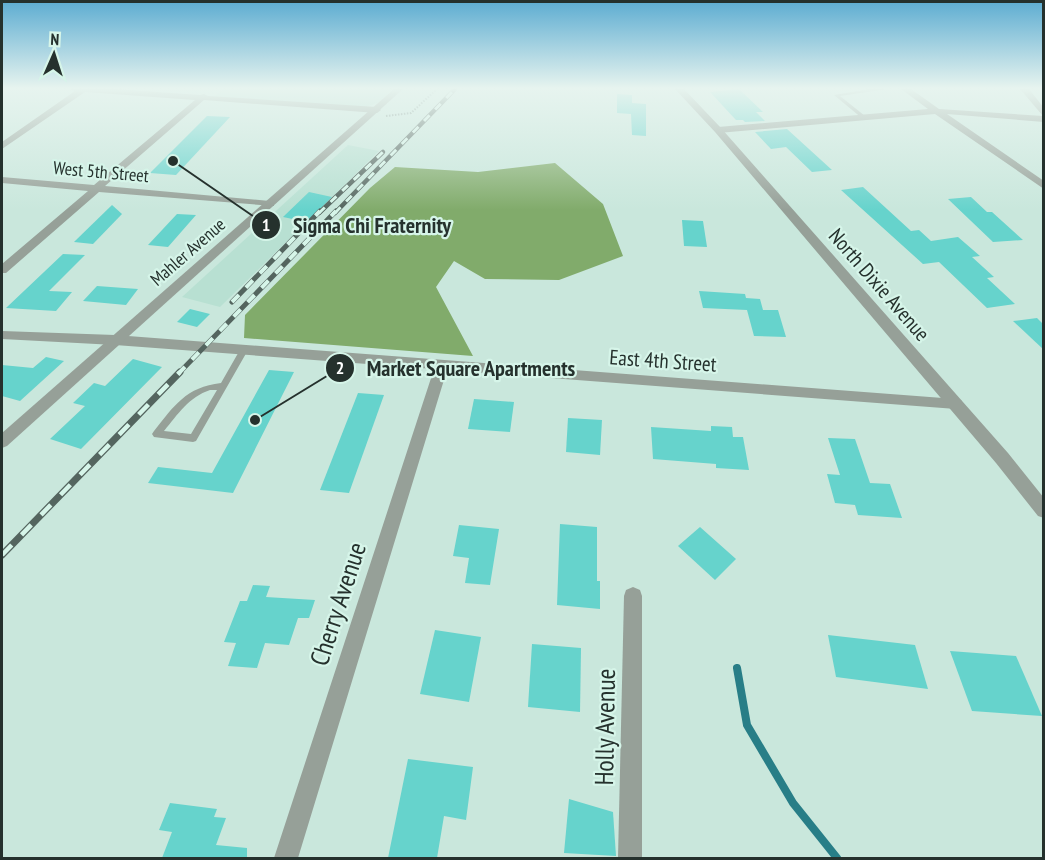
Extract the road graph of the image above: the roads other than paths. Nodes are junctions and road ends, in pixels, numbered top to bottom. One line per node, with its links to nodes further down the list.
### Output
1 (26, 129): 7 (street)
2 (167, 129): 10 (street)
3 (355, 129): 11 (street, Mahler Avenue)
4 (728, 129): 6 (street)
5 (962, 129): 9 (street)
6 (718, 130): 18 (street, North Dixie Avenue)
7 (2, 146)
8 (2, 180): 10 (street, West 5th Street)
9 (1044, 186)
10 (97, 189): 11 (street, West 5th Street); 12 (street)
11 (270, 204): 14 (street, Mahler Avenue)
12 (2, 270)
13 (2, 335): 14 (street, East 4th Street)
14 (115, 340): 15 (street, East 4th Street); 19 (street, Mahler Avenue)
15 (244, 350): 16 (street, East 4th Street); 17 (lane)
16 (442, 365): 18 (street, East 4th Street); 22 (street, Cherry Avenue)
17 (222, 386): 17 (lane)
18 (956, 404): 20 (street, North Dixie Avenue)
19 (2, 442)
20 (1044, 512)
21 (633, 596): 23 (street, Holly Avenue)
22 (286, 858)
23 (630, 858)

